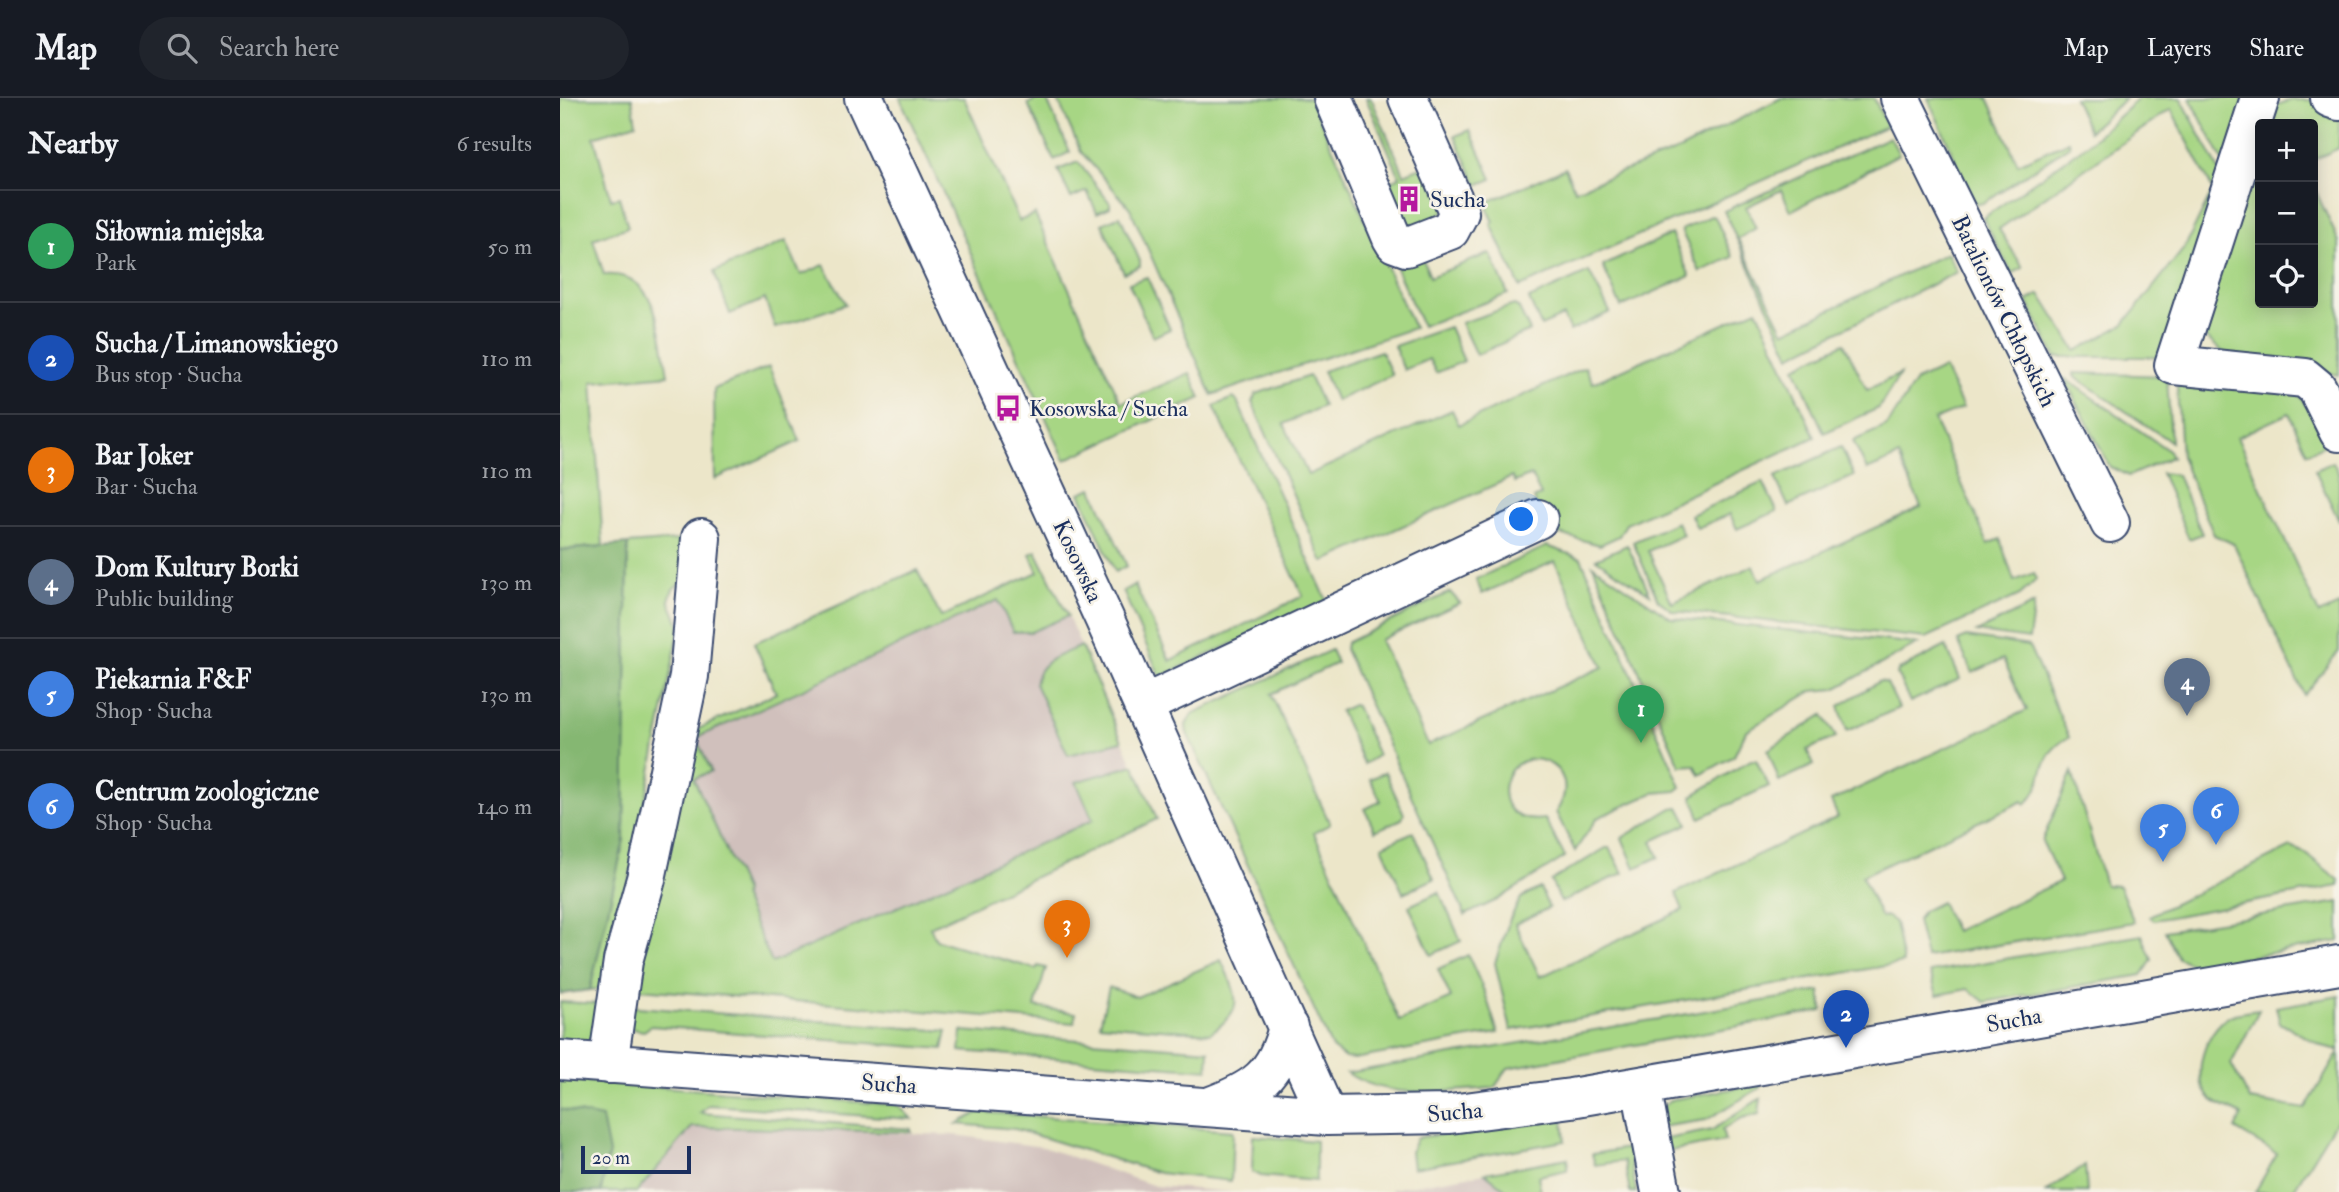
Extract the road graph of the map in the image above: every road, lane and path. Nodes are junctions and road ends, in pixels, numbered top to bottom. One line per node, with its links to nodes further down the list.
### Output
1 (864, 98): 12 (street, Kosowska)
2 (1333, 98): 3 (street)
3 (1408, 98)
4 (1900, 98): 10 (street, Batalionów Chłopskich)
5 (2260, 98): 8 (street)
6 (2330, 98): 7 (street)
7 (2339, 101)
8 (2339, 432)
9 (1538, 519): 12 (street)
10 (2110, 523)
11 (701, 538): 16 (street)
12 (1143, 705): 14 (street, Kosowska)
13 (2339, 965): 17 (street, Sucha)
14 (1288, 1027): 18 (street); 19 (street, Kosowska)
15 (560, 1060): 16 (street, Sucha)
16 (608, 1064): 18 (street, Sucha)
17 (1641, 1086): 19 (street, Sucha); 20 (street)
18 (1205, 1108): 19 (street, Sucha)
19 (1327, 1116)
20 (1661, 1192)

